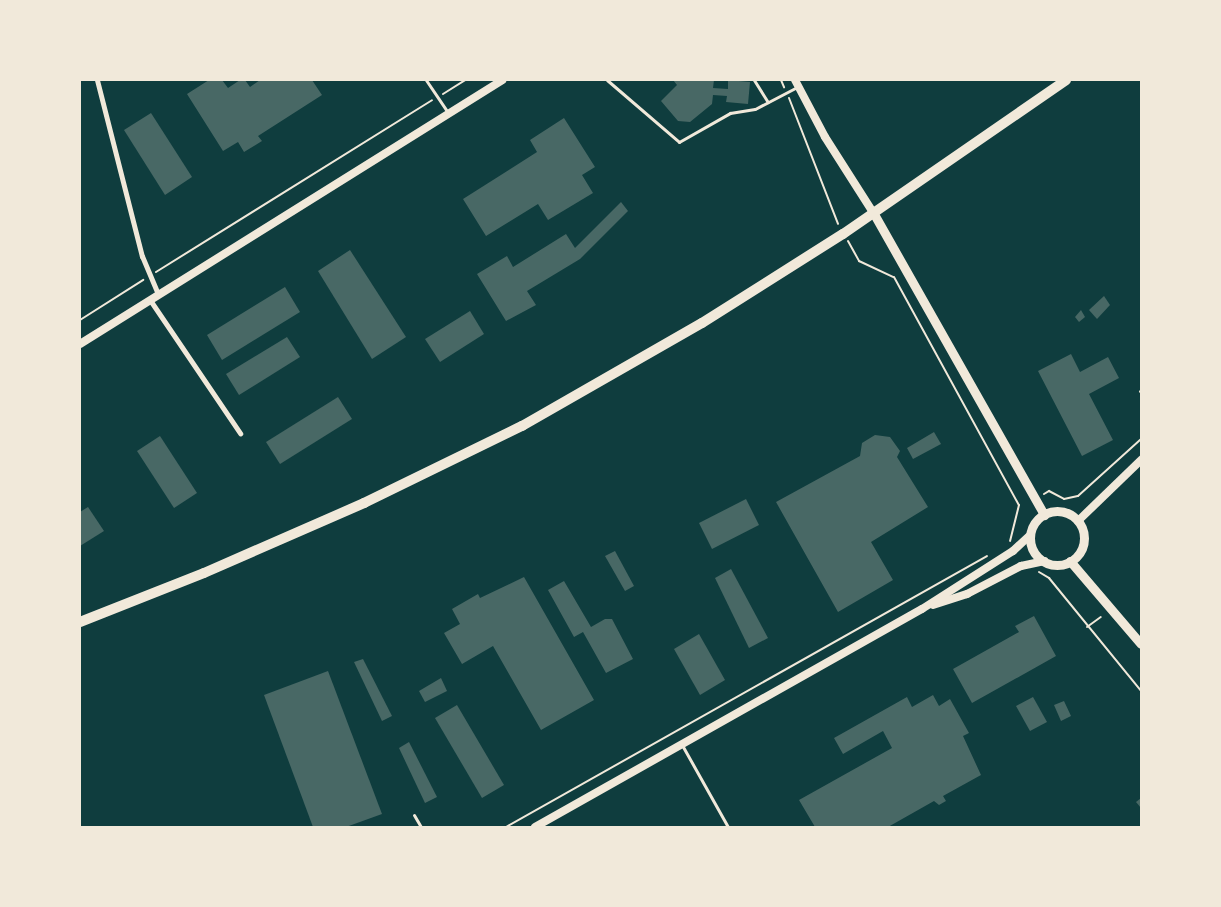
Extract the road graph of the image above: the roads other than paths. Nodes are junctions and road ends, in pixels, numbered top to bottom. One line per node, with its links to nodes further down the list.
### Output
1 (96, 80): 11 (street)
2 (426, 80): 9 (lane)
3 (502, 80): 9 (street)
4 (607, 80): 8 (lane)
5 (754, 80): 8 (lane)
6 (1066, 80): 10 (highway)
7 (796, 83): 8 (lane); 10 (street)
8 (768, 102)
9 (448, 114): 11 (street)
10 (874, 214): 16 (main road); 22 (highway)
11 (158, 294): 12 (street)
12 (150, 300): 13 (street); 14 (street)
13 (80, 344)
14 (240, 434)
15 (1141, 460): 17 (street)
16 (1044, 514): 17 (main road); 18 (main road)
17 (1078, 521): 20 (main road)
18 (1030, 535): 19 (main road); 21 (street)
19 (1044, 561): 20 (main road); 21 (street)
20 (1070, 561): 23 (main road)
21 (922, 609): 24 (street)
22 (80, 622)
23 (1141, 644)
24 (681, 744): 27 (street); 28 (lane)
25 (414, 815): 26 (lane)
26 (421, 827)
27 (535, 827)
28 (728, 827)

